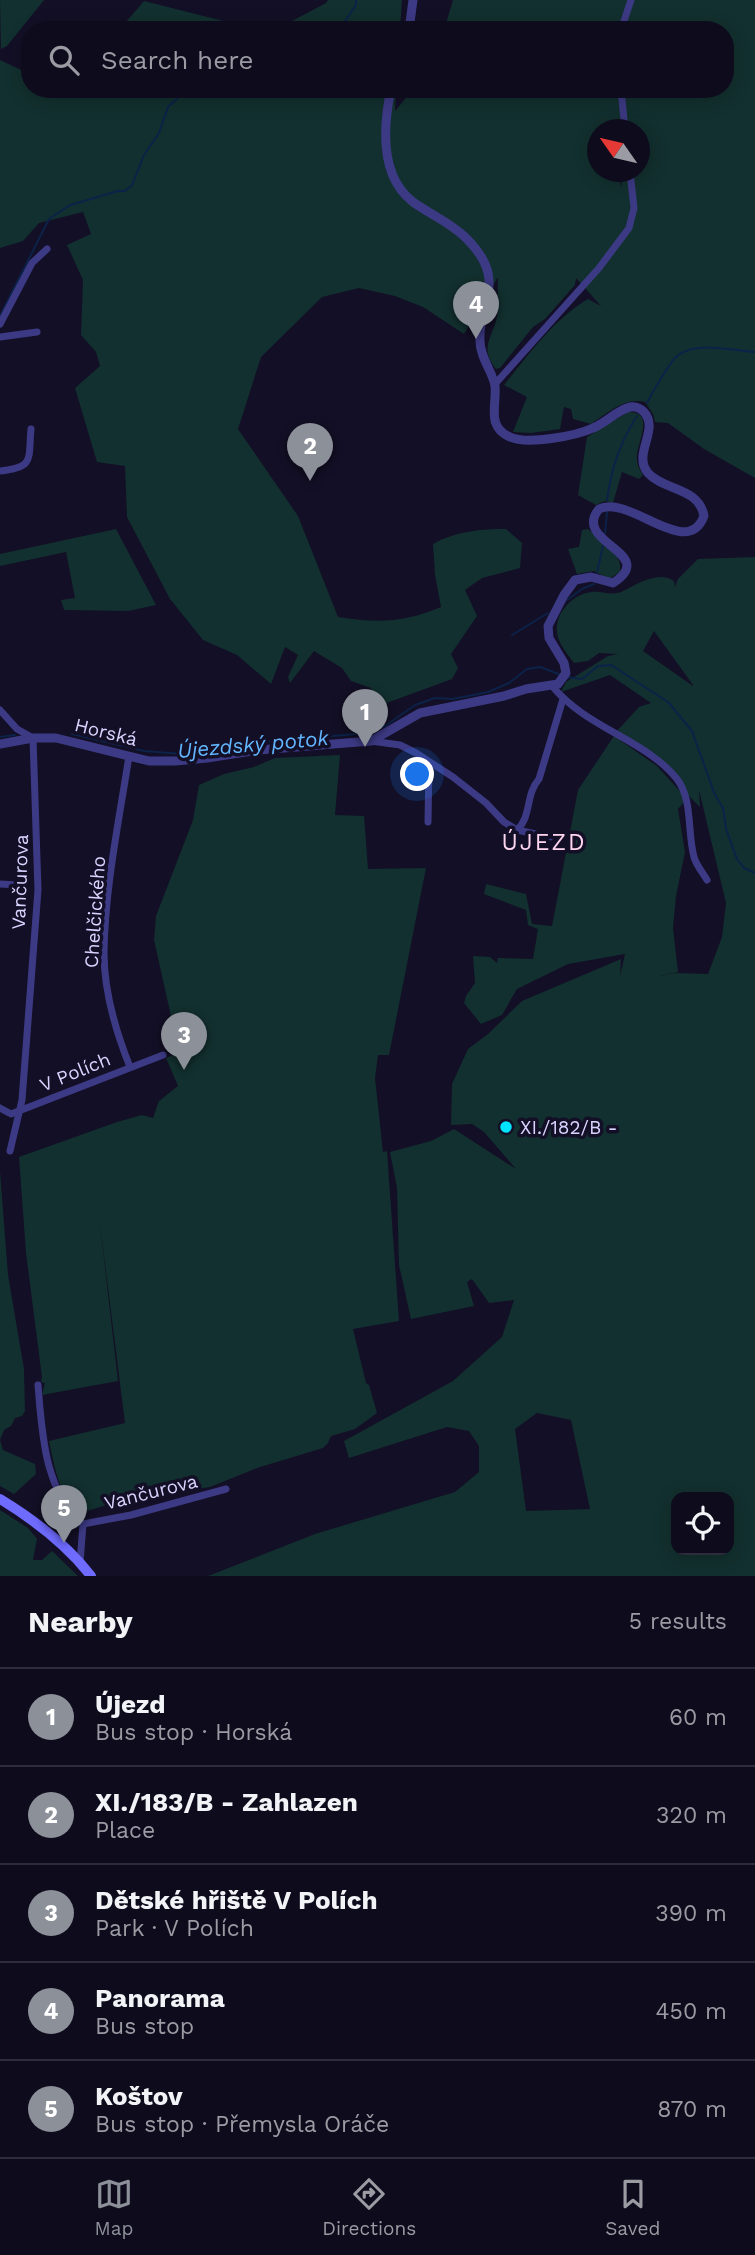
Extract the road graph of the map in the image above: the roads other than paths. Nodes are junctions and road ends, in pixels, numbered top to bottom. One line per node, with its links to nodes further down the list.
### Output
1 (413, 0): 3 (street)
2 (631, 0): 4 (street)
3 (411, 21)
4 (624, 21)
5 (390, 98): 13 (street)
6 (622, 98): 7 (street)
7 (624, 119)
8 (631, 182): 13 (street)
9 (47, 249): 10 (street)
10 (0, 324)
11 (37, 332): 12 (street)
12 (0, 337)
13 (495, 384): 16 (street)
14 (31, 429): 15 (street)
15 (0, 471)
16 (553, 687): 17 (street); 20 (street)
17 (563, 699): 25 (street); 27 (street)
18 (0, 710): 19 (street)
19 (33, 738): 21 (street, Horská); 22 (street, Horská); 33 (street, Vančurova)
20 (371, 741): 22 (street, Horská); 23 (street)
21 (0, 744)
22 (129, 756): 31 (street, Chelčického)
23 (429, 763): 24 (street); 25 (street)
24 (428, 822)
25 (517, 830): 26 (street)
26 (550, 837)
27 (707, 880)
28 (0, 884): 29 (street)
29 (18, 885)
30 (163, 1055): 31 (street, V Polích)
31 (130, 1068): 33 (street, V Polích)
32 (0, 1108): 33 (street)
33 (18, 1112): 34 (street, Vančurova)
34 (10, 1151)
35 (38, 1385): 38 (street, Vančurova)
36 (226, 1489): 38 (street, Vančurova)
37 (0, 1499): 39 (main road)
38 (83, 1524): 39 (street, Vančurova)
39 (80, 1563): 40 (main road)
40 (91, 1576)

